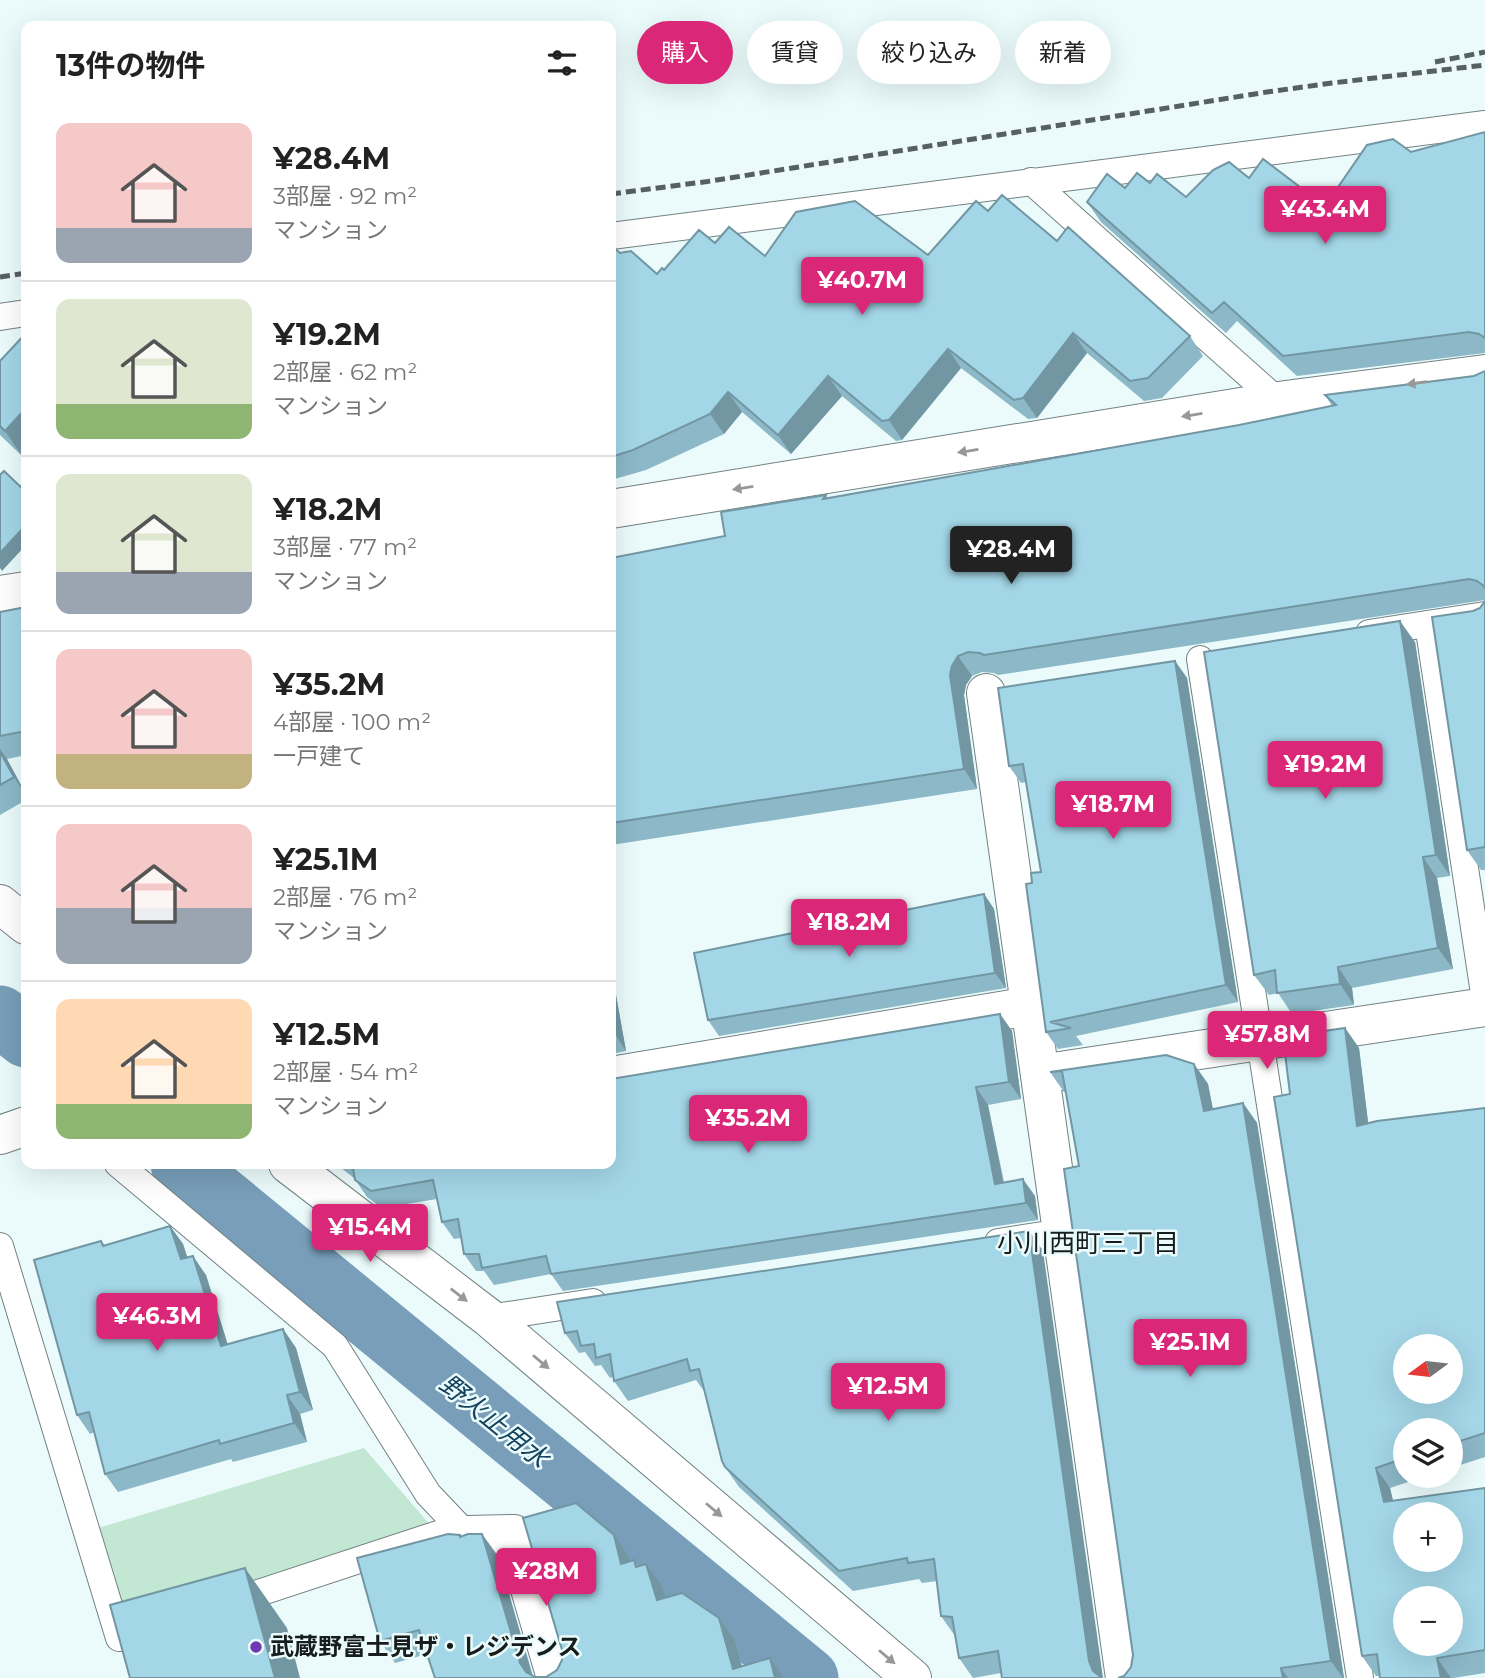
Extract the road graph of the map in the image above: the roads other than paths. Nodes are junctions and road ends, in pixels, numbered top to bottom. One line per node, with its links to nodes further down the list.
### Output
1 (1485, 124): 2 (lane)
2 (1031, 181): 3 (lane); 7 (lane)
3 (616, 235)
4 (21, 314): 5 (lane)
5 (0, 317)
6 (1485, 374): 7 (street, one-way to 7)
7 (1278, 401): 8 (street, one-way to 8)
8 (616, 508)
9 (21, 592): 10 (street)
10 (0, 595)
11 (1485, 615): 12 (lane)
12 (1428, 624): 13 (lane); 20 (lane)
13 (1348, 636)
14 (1227, 655): 15 (lane)
15 (1200, 659): 16 (lane); 23 (lane)
16 (1174, 664)
17 (999, 691): 21 (street)
18 (0, 904): 19 (street)
19 (21, 921)
20 (1485, 1000)
21 (1030, 1006): 24 (street); 25 (street)
22 (1485, 1007): 23 (street)
23 (1260, 1042): 24 (street); 41 (lane)
24 (1040, 1074): 30 (street)
25 (616, 1075)
26 (21, 1128): 27 (street)
27 (0, 1135)
28 (124, 1169): 35 (lane)
29 (295, 1169): 34 (street, one-way to 34)
30 (1062, 1232): 31 (lane); 40 (street)
31 (980, 1244)
32 (0, 1246): 37 (lane)
33 (611, 1300): 34 (lane)
34 (489, 1318): 39 (street, one-way to 39)
35 (467, 1535): 36 (lane); 38 (street)
36 (199, 1612)
37 (172, 1621)
38 (556, 1678)
39 (912, 1678)
40 (1125, 1678)
41 (1360, 1678)

